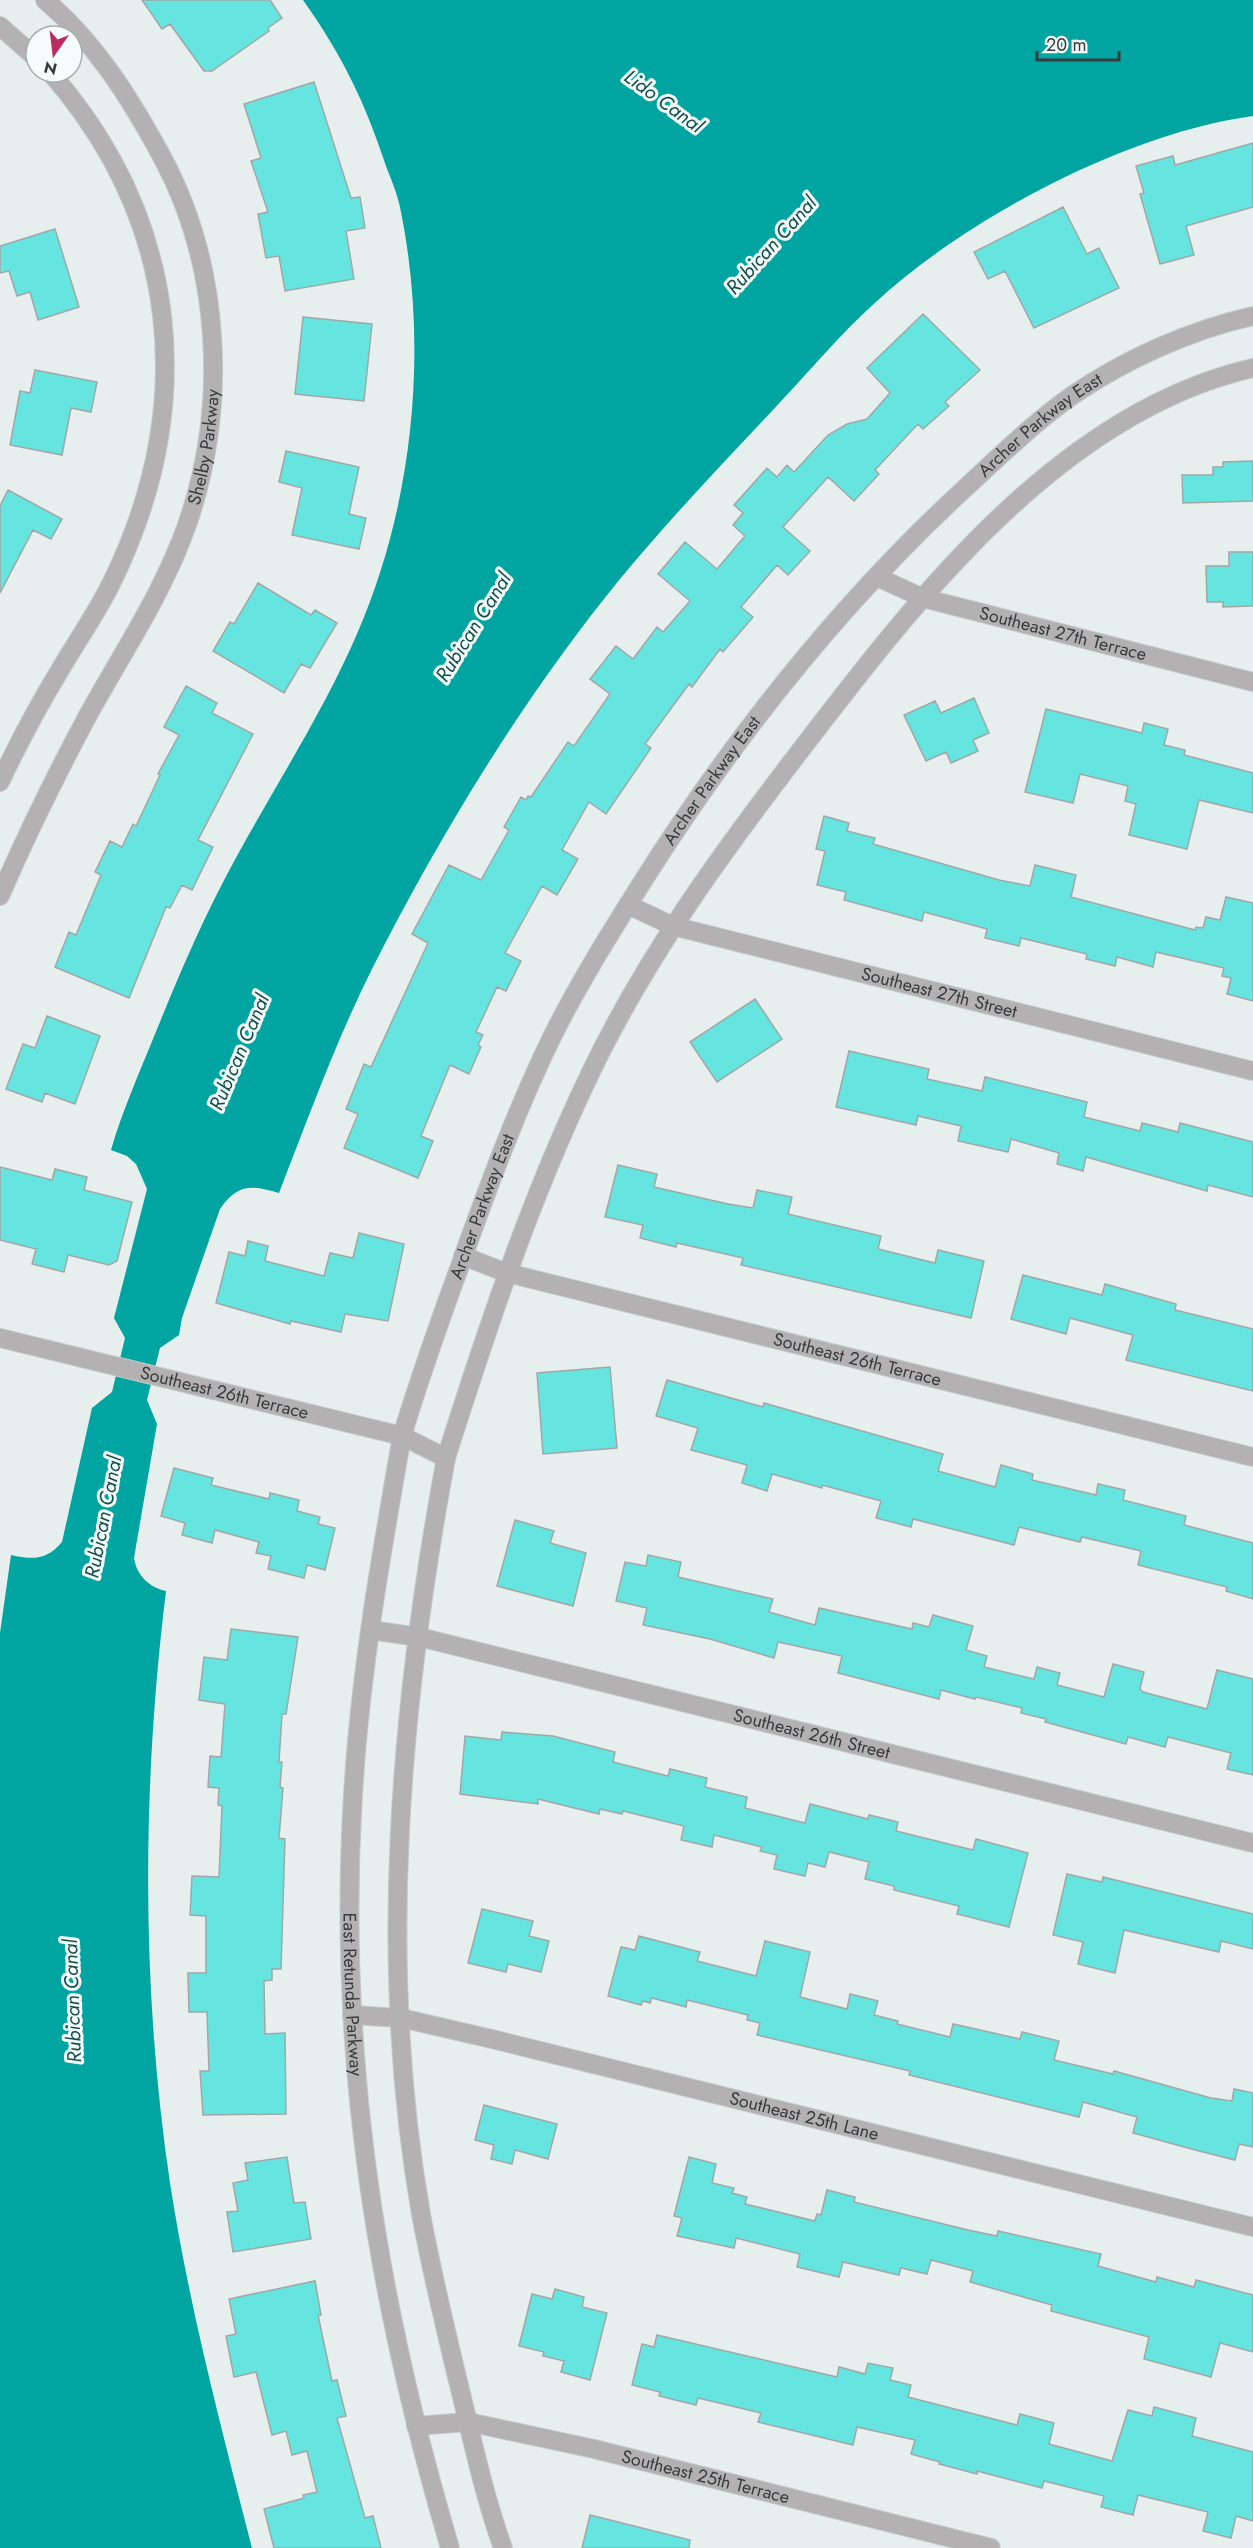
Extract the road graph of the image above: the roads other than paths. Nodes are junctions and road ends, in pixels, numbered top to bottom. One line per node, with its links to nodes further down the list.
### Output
1 (45, 0): 11 (street, Shelby Parkway)
2 (0, 26): 3 (street)
3 (24, 47)
4 (61, 84): 10 (street)
5 (1253, 316): 7 (street, Archer Parkway East)
6 (1253, 368): 8 (street)
7 (877, 577): 8 (street, Southeast 27th Terrace); 12 (street, Archer Parkway East)
8 (923, 598): 9 (street, Southeast 27th Terrace); 13 (street)
9 (1253, 682)
10 (0, 782)
11 (0, 896)
12 (628, 905): 13 (street, Southeast 27th Street); 15 (street, Archer Parkway East)
13 (673, 926): 14 (street, Southeast 27th Street); 16 (street)
14 (1253, 1071)
15 (463, 1256): 16 (street, Southeast 26th Terrace); 18 (street, Archer Parkway East)
16 (507, 1273): 19 (street, Southeast 26th Terrace); 20 (street)
17 (0, 1338): 18 (street, Southeast 26th Terrace)
18 (402, 1436): 20 (street, Southeast 26th Terrace); 21 (street, East Retunda Parkway)
19 (1253, 1456)
20 (446, 1458): 22 (street)
21 (370, 1630): 22 (street, Southeast 26th Street); 24 (street, East Retunda Parkway)
22 (419, 1637): 23 (street, Southeast 26th Street); 25 (street)
23 (1253, 1843)
24 (352, 2015): 25 (street, Southeast 25th Lane); 28 (street, East Retunda Parkway)
25 (401, 2018): 26 (street, Southeast 25th Lane); 27 (street)
26 (1253, 2227)
27 (468, 2422): 28 (street, Southeast 25th Terrace); 30 (street); 31 (street, Southeast 25th Terrace)
28 (416, 2426): 29 (street, East Retunda Parkway)
29 (450, 2548)
30 (503, 2548)
31 (991, 2548)

